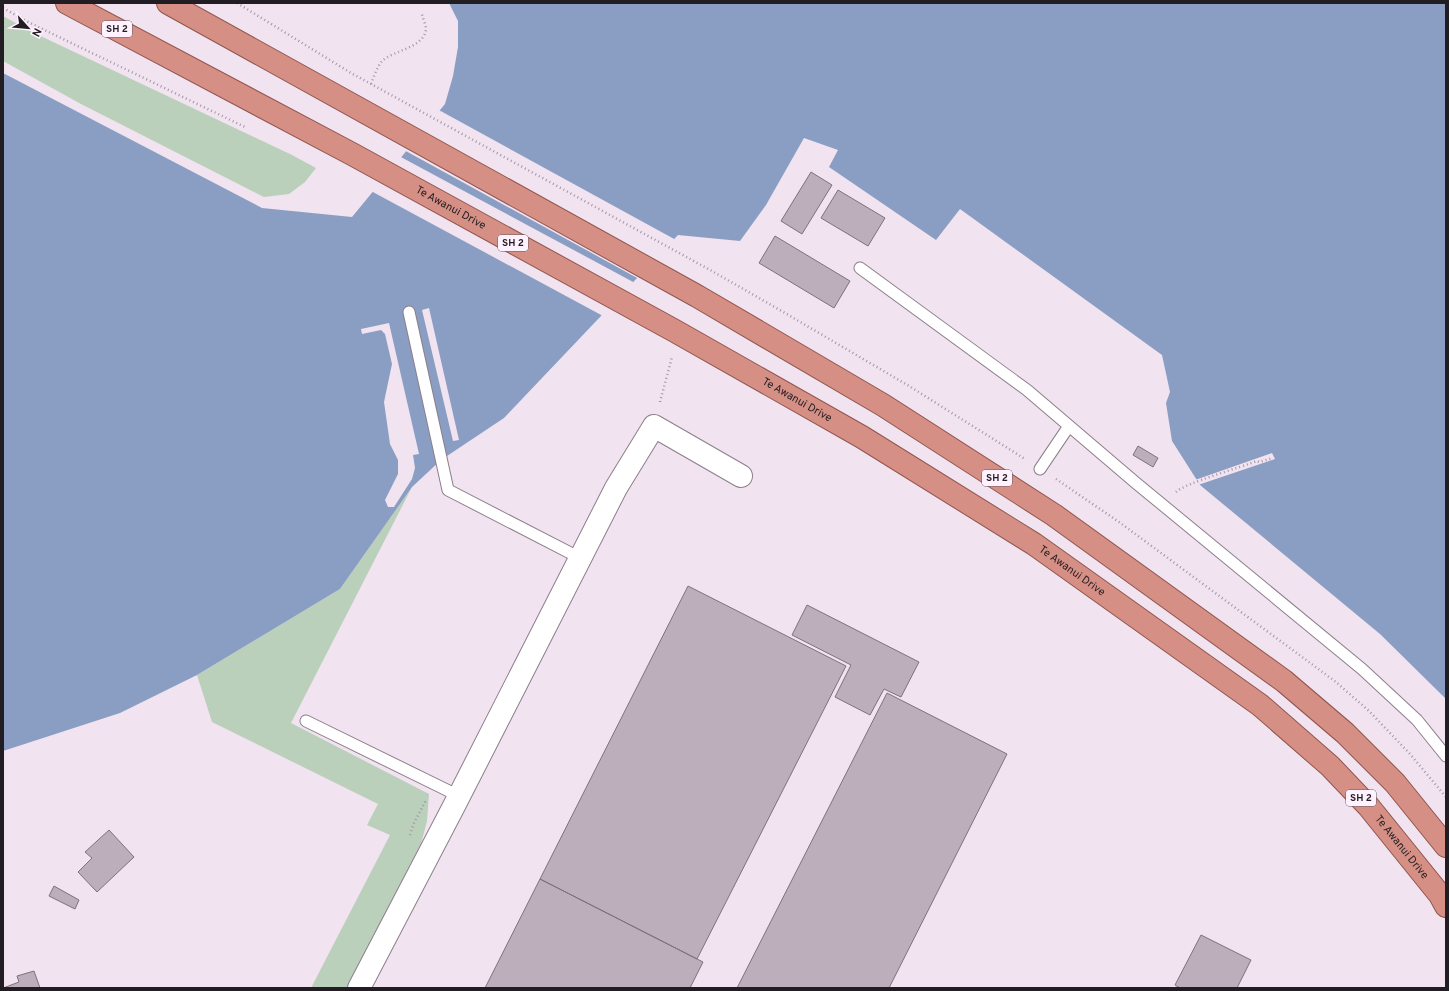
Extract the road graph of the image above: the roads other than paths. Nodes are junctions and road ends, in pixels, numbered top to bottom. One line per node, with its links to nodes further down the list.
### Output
1 (67, 3): 13 (highway, Te Awanui Drive / SH 2)
2 (168, 3): 12 (highway, SH 2)
3 (860, 268): 5 (lane)
4 (409, 312): 8 (lane)
5 (1069, 426): 6 (lane); 10 (lane)
6 (1040, 469)
7 (741, 476): 8 (street)
8 (580, 558): 11 (street)
9 (306, 721): 11 (lane)
10 (1446, 756)
11 (459, 796): 14 (street)
12 (1446, 846)
13 (1446, 906)
14 (359, 988)

